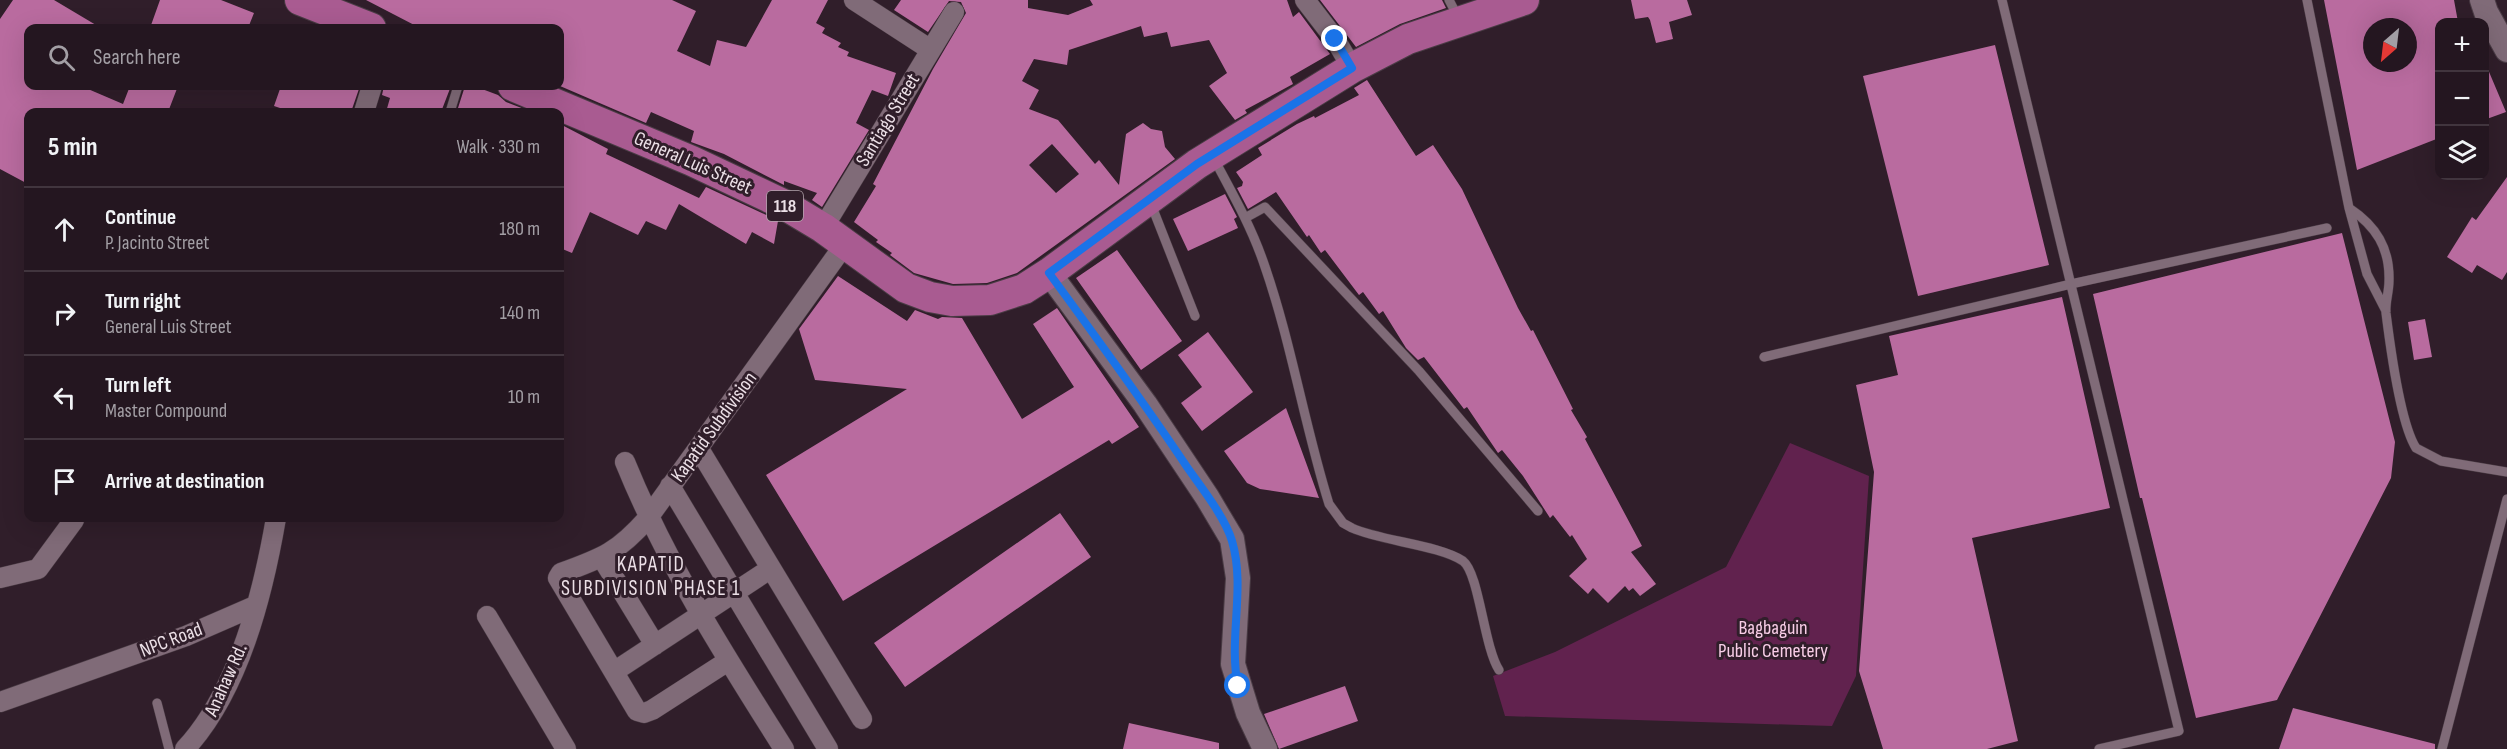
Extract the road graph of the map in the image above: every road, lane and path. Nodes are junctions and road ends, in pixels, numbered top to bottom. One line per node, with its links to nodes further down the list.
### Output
1 (300, 0): 8 (main road)
2 (854, 0): 12 (street)
3 (1305, 0): 14 (street)
4 (1524, 0): 9 (main road, General Luis Street / 118)
5 (2002, 0): 27 (lane)
6 (2307, 0): 22 (lane)
7 (2482, 0): 13 (street)
8 (333, 6): 11 (main road)
9 (1454, 11): 14 (main road, General Luis Street / 118)
10 (954, 12): 12 (street, Santiago Street)
11 (364, 24)
12 (931, 50): 25 (street, Santiago Street)
13 (2507, 50)
14 (1352, 68): 20 (main road, General Luis Street / 118)
15 (371, 90): 18 (street)
16 (457, 90): 19 (lane)
17 (522, 90): 25 (main road, General Luis Street / 118)
18 (365, 108)
19 (451, 108)
20 (1212, 154): 21 (main road, General Luis Street / 118); 23 (lane)
21 (1149, 198): 26 (main road, General Luis Street / 118); 29 (lane)
22 (2349, 208): 28 (lane); 28 (lane)
23 (1245, 218): 36 (lane); 49 (lane)
24 (2327, 228): 27 (lane)
25 (834, 236): 26 (main road, General Luis Street / 118); 31 (street, Kapatid Subdivision)
26 (1049, 273): 59 (street)
27 (2071, 284): 30 (lane); 60 (lane)
28 (2386, 311): 33 (lane)
29 (1195, 316)
30 (1764, 357)
31 (699, 449): 34 (street, Kapatid Subdivision); 41 (street)
32 (625, 462): 37 (street)
33 (2507, 472)
34 (670, 486): 37 (street, Kapatid Subdivision); 43 (street)
35 (2507, 499): 61 (lane)
36 (1539, 511)
37 (648, 518): 40 (street, Kapatid Subdivision); 45 (street)
38 (72, 522): 42 (street)
39 (275, 522): 44 (street)
40 (602, 558): 47 (street); 50 (street, Kapatid Subdivision)
41 (770, 569): 43 (street); 53 (street)
42 (0, 578)
43 (734, 592): 45 (street); 58 (street)
44 (255, 606): 51 (street, NPC Road); 55 (street, Anahaw Rd.)
45 (701, 614): 47 (street); 48 (street)
46 (487, 616): 56 (street)
47 (655, 645): 50 (street)
48 (728, 661): 50 (street); 57 (street)
49 (1499, 670)
50 (615, 671)
51 (0, 702)
52 (158, 703): 54 (lane)
53 (862, 719)
54 (169, 749)
55 (185, 749)
56 (566, 749)
57 (784, 749)
58 (828, 749)
59 (1265, 749)
60 (2099, 749)
61 (2442, 749)

